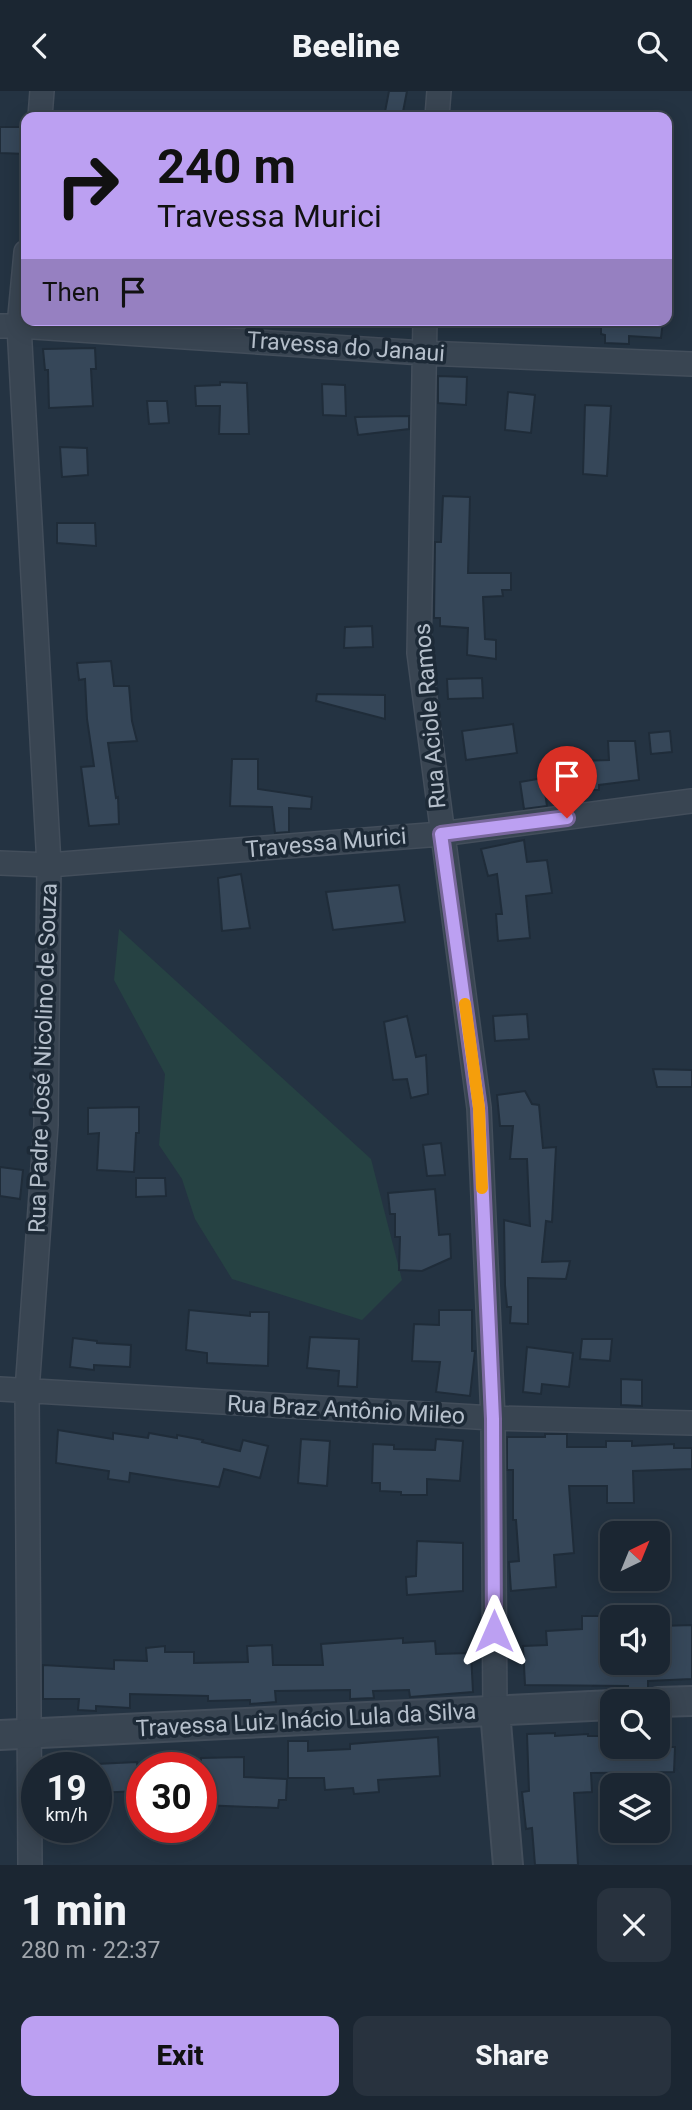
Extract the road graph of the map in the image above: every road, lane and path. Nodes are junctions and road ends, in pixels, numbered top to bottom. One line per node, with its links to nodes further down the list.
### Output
1 (43, 91): 3 (street)
2 (439, 91): 4 (street)
3 (41, 112)
4 (437, 112)
5 (21, 274): 6 (street, Rua Padre José Nicolino de Souza)
6 (9, 326): 8 (street, Travessa do Janaui); 13 (street, Rua Padre José Nicolino de Souza)
7 (425, 326): 8 (street, Rua Aciole Ramos)
8 (423, 353): 9 (street, Travessa do Janaui); 11 (street, Rua Aciole Ramos)
9 (692, 364)
10 (692, 801): 11 (street, Travessa Murici)
11 (441, 834): 13 (street, Travessa Murici); 16 (street, Rua Aciole Ramos)
12 (0, 863): 13 (street, Travessa Murici)
13 (49, 865): 15 (street, Rua Padre José Nicolino de Souza)
14 (0, 1389): 15 (street, Rua Braz Antônio Mileo)
15 (27, 1391): 16 (street, Rua Braz Antônio Mileo); 22 (street, Rua Padre José Nicolino de Souza)
16 (493, 1419): 17 (street, Rua Braz Antônio Mileo); 21 (street, Rua Aciole Ramos)
17 (692, 1423)
18 (692, 1701): 19 (street)
19 (670, 1702)
20 (600, 1706): 21 (street, Travessa Luiz Inácio Lula da Silva)
21 (495, 1711): 22 (street, Travessa Luiz Inácio Lula da Silva); 24 (street, Rua Aciole Ramos)
22 (14, 1735): 23 (street, Rua Padre José Nicolino de Souza)
23 (30, 1865)
24 (508, 1865)

